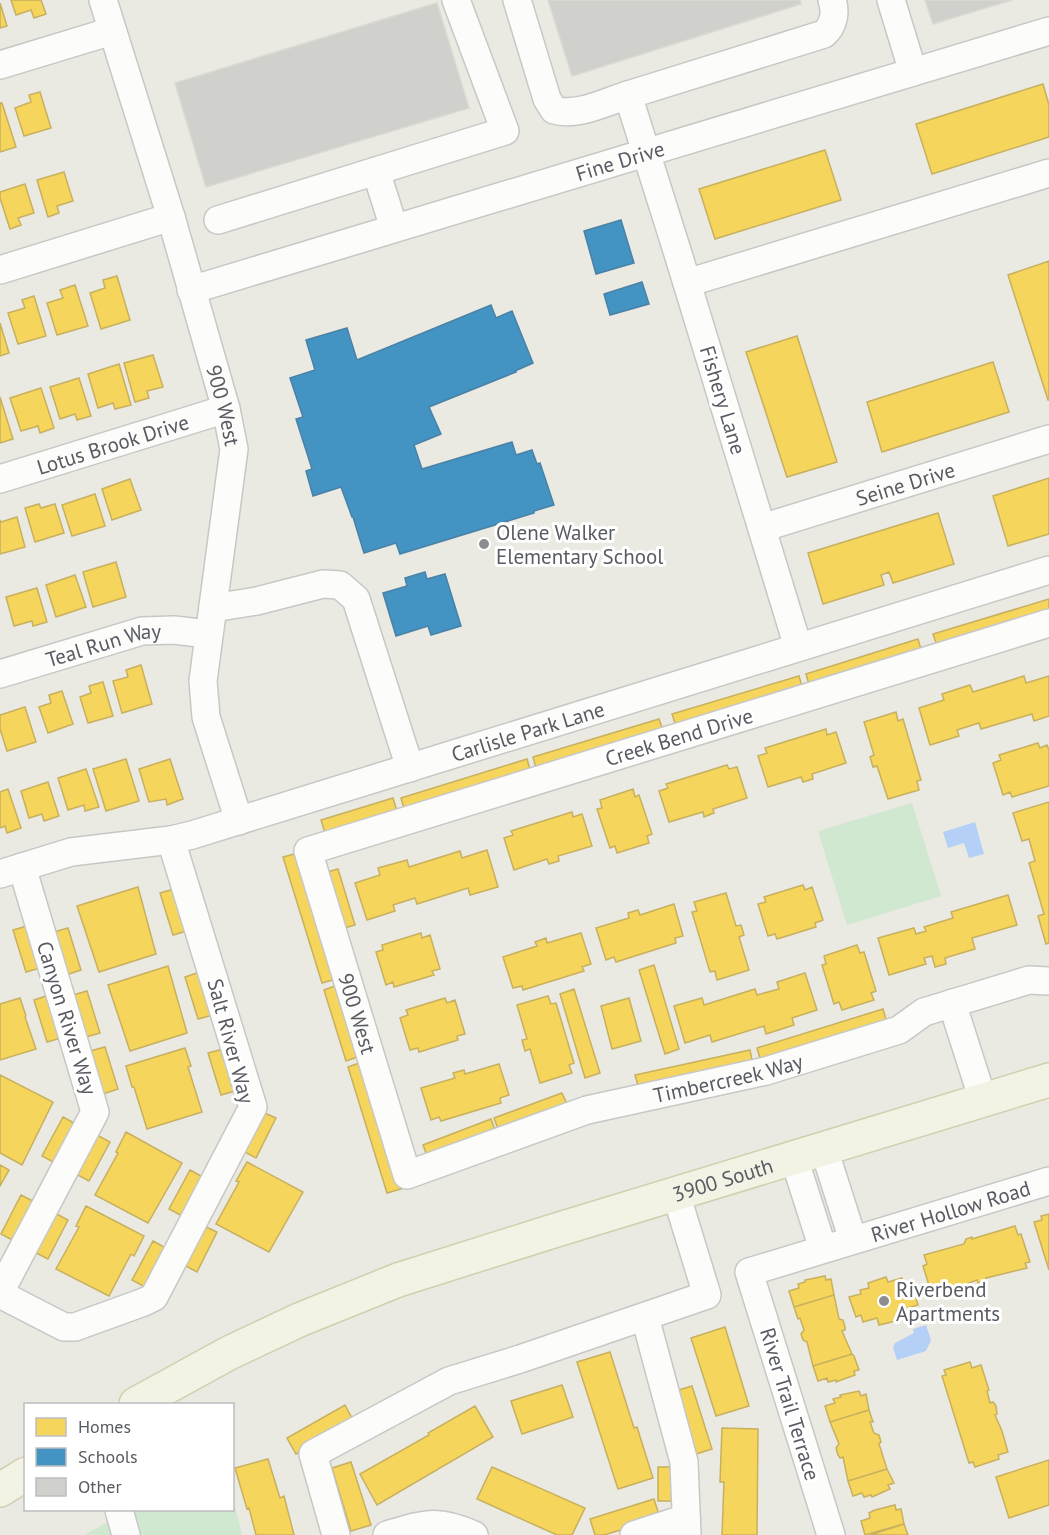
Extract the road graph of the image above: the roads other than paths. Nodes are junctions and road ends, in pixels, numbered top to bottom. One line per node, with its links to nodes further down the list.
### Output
1 (103, 0): 6 (street, 900 West)
2 (456, 0): 12 (street)
3 (517, 0): 10 (street)
4 (832, 0): 10 (street)
5 (891, 0): 9 (street)
6 (112, 31): 8 (street); 14 (street, 900 West)
7 (1049, 31): 9 (street, Fine Drive)
8 (0, 65)
9 (913, 72): 11 (street, Fine Drive)
10 (627, 95): 11 (street, Fishery Lane)
11 (645, 153): 16 (street, Fine Drive); 18 (street, Fishery Lane)
12 (376, 171): 15 (street); 16 (street)
13 (1049, 173): 18 (street)
14 (171, 217): 17 (street); 19 (street, 900 West)
15 (218, 220)
16 (394, 228): 19 (street, Fine Drive)
17 (0, 270)
18 (687, 283): 23 (street, Fishery Lane)
19 (191, 290): 20 (street, 900 West)
20 (226, 409): 22 (street, Lotus Brook Drive); 25 (street, 900 West)
21 (1049, 439): 23 (street, Seine Drive)
22 (0, 479)
23 (762, 528): 27 (street, Fishery Lane)
24 (1049, 570): 27 (street, Carlisle Park Lane)
25 (210, 621): 28 (street, Teal Run Way); 29 (street, Teal Run Way); 30 (street, 900 West)
26 (1049, 623): 32 (street, Creek Bend Drive)
27 (798, 647): 29 (street, Carlisle Park Lane)
28 (0, 674)
29 (410, 768): 30 (street, Carlisle Park Lane)
30 (239, 821): 31 (street, Carlisle Park Lane)
31 (171, 840): 33 (street, Carlisle Park Lane); 45 (street, Salt River Way)
32 (308, 851): 39 (street, 900 West)
33 (11, 871): 45 (street, Canyon River Way)
34 (1049, 981): 35 (street, Timbercreek Way)
35 (952, 1003): 37 (street); 39 (street, Timbercreek Way)
36 (1049, 1080): 37 (main road, 3900 South)
37 (983, 1100): 38 (main road, 3900 South)
38 (809, 1153): 41 (main road, 3900 South); 42 (street, River Hollow Road); 43 (street)
39 (407, 1176)
40 (1049, 1181): 42 (street, River Hollow Road)
41 (676, 1194): 46 (street); 47 (main road, 3900 South)
42 (853, 1240): 43 (street, River Hollow Road)
43 (823, 1249): 44 (street, River Hollow Road)
44 (749, 1272): 57 (street, River Trail Terrace)
45 (0, 1293)
46 (645, 1317): 51 (street); 53 (street)
47 (138, 1403)
48 (24, 1475): 49 (main road)
49 (0, 1490)
50 (120, 1511): 52 (street)
51 (686, 1527): 56 (street)
52 (126, 1535)
53 (336, 1535)
54 (387, 1535): 55 (street)
55 (474, 1535)
56 (634, 1535)
57 (831, 1535)

